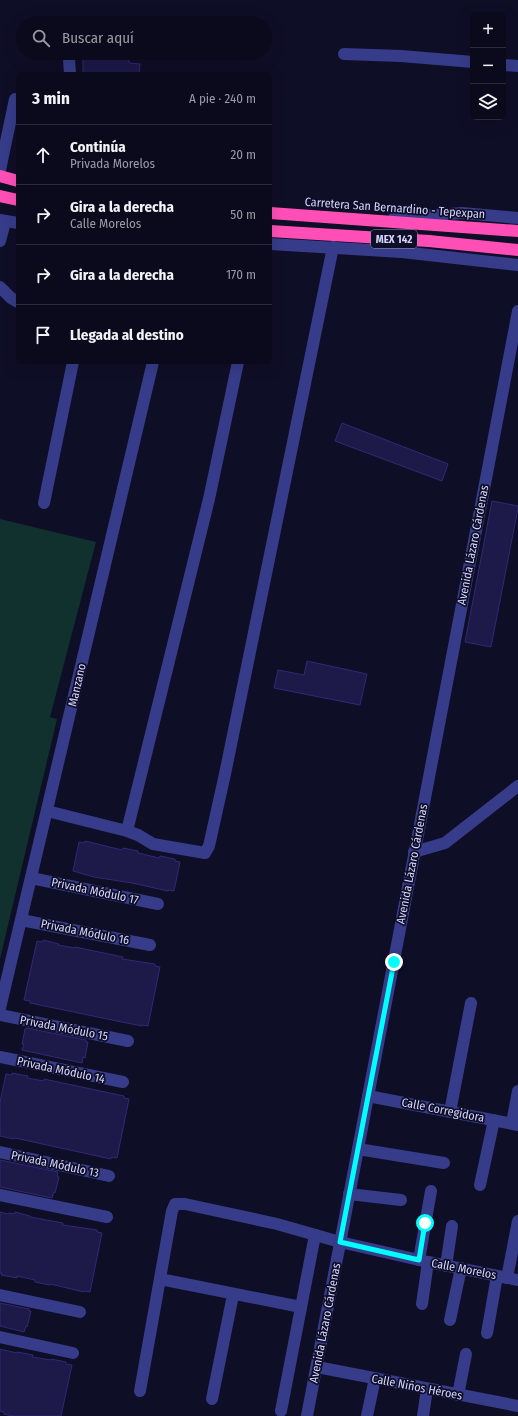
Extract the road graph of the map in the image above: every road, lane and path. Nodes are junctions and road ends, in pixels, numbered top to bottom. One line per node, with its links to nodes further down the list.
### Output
1 (344, 54): 3 (street)
2 (69, 60): 6 (street)
3 (470, 62)
4 (506, 65): 5 (street)
5 (518, 66)
6 (70, 72)
7 (15, 99): 8 (street)
8 (0, 170)
9 (0, 176): 10 (highway)
10 (16, 180)
11 (0, 196): 12 (highway)
12 (16, 200)
13 (272, 213): 15 (highway, Carretera San Bernardino - Tepexpan / MEX 142)
14 (2, 221): 16 (street); 18 (street)
15 (517, 221)
16 (16, 224)
17 (272, 231): 21 (highway, MEX 142)
18 (0, 241)
19 (272, 244): 20 (street)
20 (333, 247): 22 (street); 32 (street)
21 (518, 250)
22 (518, 265)
23 (0, 287): 24 (street)
24 (16, 301)
25 (518, 311): 33 (street, Avenida Lázaro Cárdenas)
26 (73, 364): 29 (street)
27 (153, 364): 31 (street, Manzano)
28 (238, 364): 32 (street)
29 (44, 503)
30 (518, 786): 33 (street)
31 (47, 811): 32 (street); 34 (street, Manzano)
32 (127, 831)
33 (414, 852): 45 (street, Avenida Lázaro Cárdenas)
34 (31, 878): 35 (street, Privada Módulo 17); 36 (street, Manzano)
35 (158, 904)
36 (21, 920): 37 (street, Privada Módulo 16); 39 (street, Manzano)
37 (150, 945)
38 (471, 1003): 46 (street)
39 (0, 1008)
40 (0, 1015): 41 (street, Privada Módulo 15)
41 (128, 1040)
42 (0, 1057): 43 (street, Privada Módulo 14)
43 (123, 1082)
44 (518, 1091): 48 (street)
45 (368, 1096): 46 (street, Calle Corregidora); 49 (street, Avenida Lázaro Cárdenas)
46 (450, 1112): 47 (street, Calle Corregidora)
47 (494, 1120): 48 (street, Calle Corregidora); 53 (street)
48 (515, 1124)
49 (358, 1150): 51 (street); 55 (street, Avenida Lázaro Cárdenas)
50 (0, 1152): 52 (street, Privada Módulo 13)
51 (444, 1163)
52 (109, 1176)
53 (480, 1185)
54 (430, 1191): 63 (street)
55 (349, 1194): 57 (street); 62 (street, Avenida Lázaro Cárdenas)
56 (0, 1195): 58 (street)
57 (401, 1200)
58 (108, 1216)
59 (518, 1221): 66 (street)
60 (452, 1226): 64 (street)
61 (315, 1235): 62 (street, Calle Morelos); 67 (street, Calle Morelos); 71 (street)
62 (340, 1242): 63 (street, Calle Morelos); 78 (street, Avenida Lázaro Cárdenas)
63 (424, 1261): 64 (street, Calle Morelos); 70 (street)
64 (446, 1266): 65 (street, Calle Morelos)
65 (461, 1268): 66 (street, Calle Morelos); 73 (street)
66 (507, 1278): 74 (street)
67 (160, 1279): 69 (street); 81 (street)
68 (0, 1295): 72 (street)
69 (233, 1295): 71 (street); 83 (street)
70 (422, 1304)
71 (301, 1307): 85 (street)
72 (80, 1312)
73 (450, 1320)
74 (487, 1333)
75 (0, 1337): 76 (street)
76 (73, 1353)
77 (466, 1354): 82 (street)
78 (317, 1367): 79 (street, Calle Niños Héroes); 86 (street, Avenida Lázaro Cárdenas)
79 (375, 1378): 80 (street, Calle Niños Héroes); 87 (street)
80 (427, 1389): 82 (street, Calle Niños Héroes); 88 (street)
81 (140, 1391)
82 (458, 1395): 84 (street, Calle Niños Héroes)
83 (212, 1399)
84 (518, 1406)
85 (281, 1411)
86 (307, 1416)
87 (367, 1416)
88 (423, 1416)

